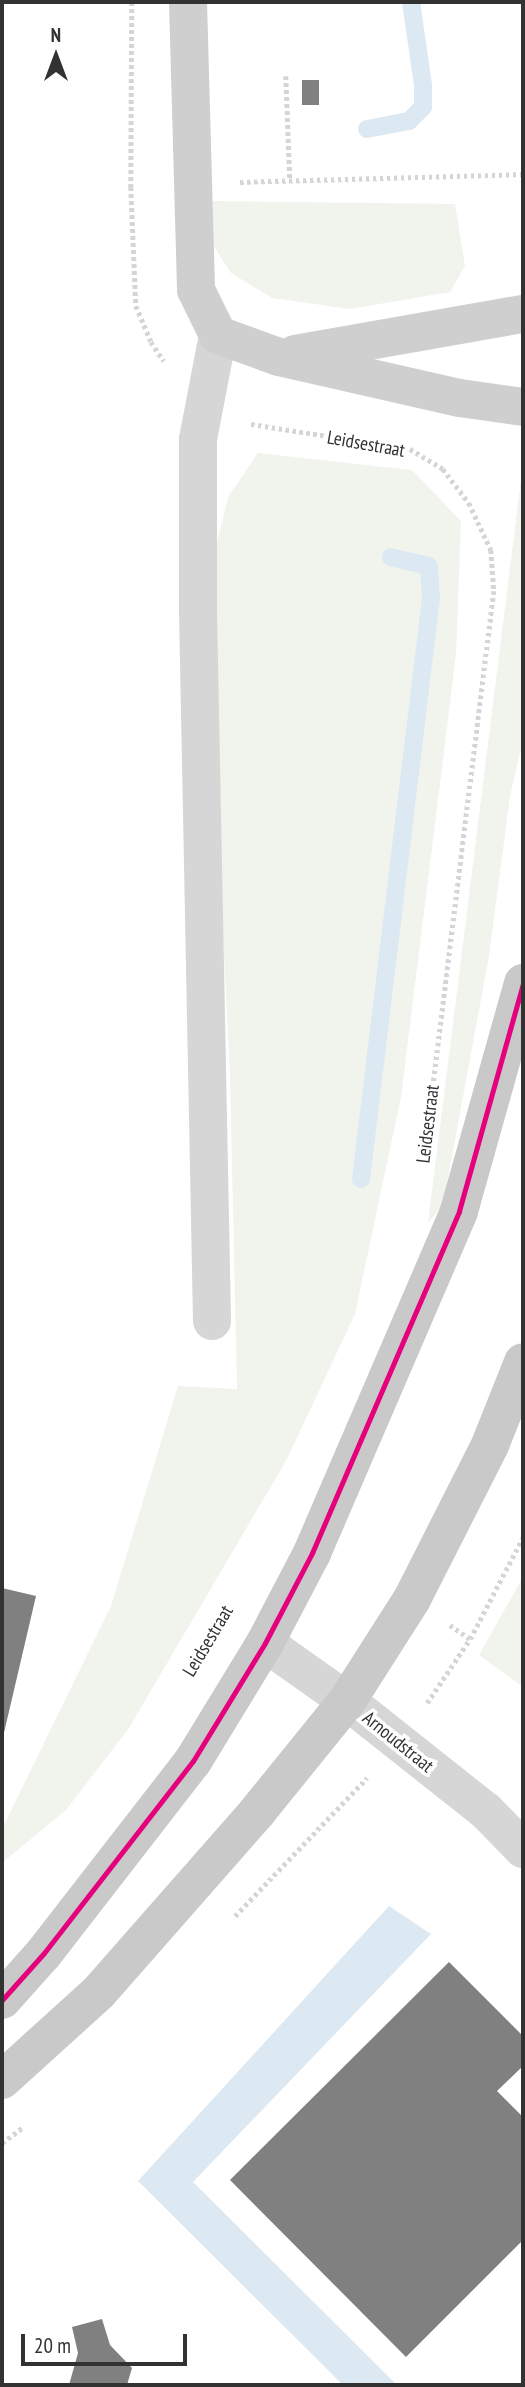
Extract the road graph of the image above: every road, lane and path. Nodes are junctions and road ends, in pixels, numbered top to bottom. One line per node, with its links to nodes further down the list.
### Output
1 (132, 2): 7 (path, Leidsestraat)
2 (188, 2): 6 (street)
3 (285, 76): 5 (path)
4 (523, 174): 5 (path)
5 (290, 181): 6 (path)
6 (192, 184): 7 (path); 9 (street)
7 (131, 187): 11 (path, Leidsestraat)
8 (523, 314): 10 (street)
9 (218, 335): 10 (street); 11 (street)
10 (279, 357): 12 (street)
11 (205, 403): 14 (path, Leidsestraat); 15 (street)
12 (523, 407)
13 (523, 983): 17 (main road)
14 (427, 1140)
15 (212, 1321)
16 (523, 1362): 18 (main road)
17 (265, 1643): 18 (street, Arnoudstraat); 20 (main road)
18 (347, 1701): 19 (street, Arnoudstraat); 21 (main road)
19 (523, 1849)
20 (2, 2000)
21 (2, 2080)

